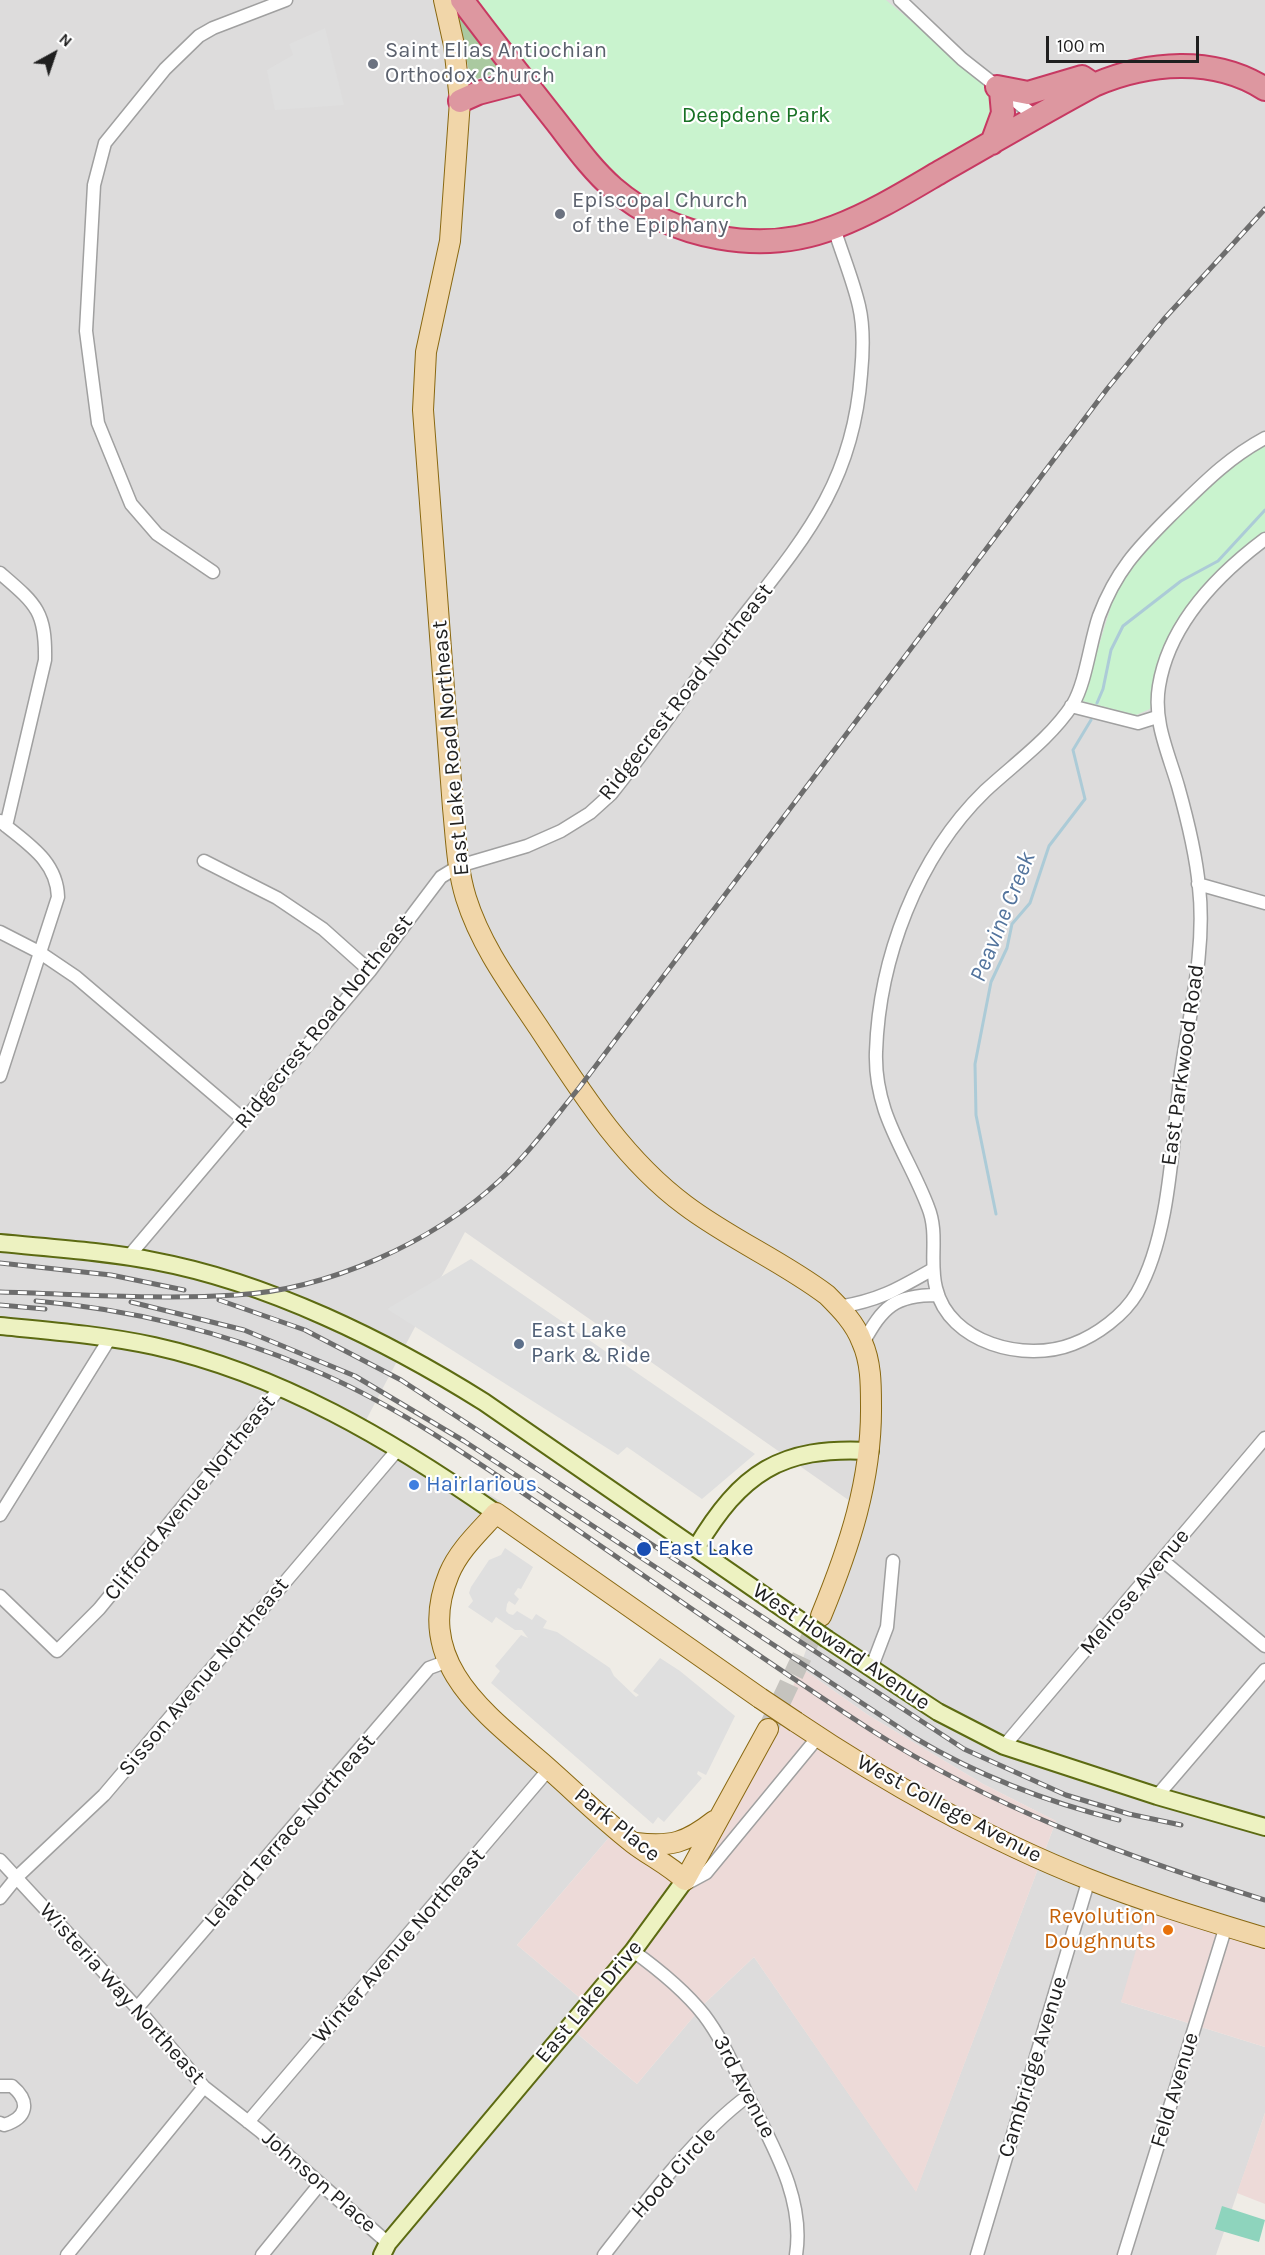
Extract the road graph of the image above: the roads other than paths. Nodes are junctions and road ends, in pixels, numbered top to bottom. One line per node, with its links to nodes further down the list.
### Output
1 (286, 0): 15 (street)
2 (444, 0): 9 (main road, East Lake Road Northeast)
3 (462, 0): 5 (highway)
4 (900, 0): 8 (street)
5 (524, 81): 9 (highway); 12 (highway)
6 (1263, 83): 7 (highway)
7 (1094, 85): 8 (highway); 10 (highway)
8 (999, 89): 10 (street); 11 (highway)
9 (460, 101): 21 (main road, East Lake Road Northeast)
10 (1037, 118): 11 (highway)
11 (992, 143): 12 (highway)
12 (834, 228): 21 (street, Ridgecrest Road Northeast)
13 (1265, 438): 17 (street)
14 (1265, 539): 18 (street, East Parkwood Road)
15 (213, 572)
16 (0, 573): 19 (street)
17 (1071, 706): 18 (street); 31 (street)
18 (1157, 717): 22 (street, East Parkwood Road)
19 (3, 823): 25 (street)
20 (204, 861): 26 (street)
21 (459, 866): 26 (street, Ridgecrest Road Northeast); 33 (main road, East Lake Road Northeast)
22 (1198, 884): 23 (street); 32 (street, East Parkwood Road)
23 (1265, 903)
24 (0, 932): 25 (street)
25 (39, 952): 27 (street); 28 (street)
26 (370, 970): 28 (street, Ridgecrest Road Northeast)
27 (0, 1076)
28 (244, 1120): 30 (street, Ridgecrest Road Northeast)
29 (0, 1243): 30 (main road, West Howard Avenue)
30 (129, 1256): 43 (main road, West Howard Avenue)
31 (933, 1269): 32 (street); 33 (street)
32 (937, 1295): 36 (street)
33 (840, 1307): 36 (main road, East Lake Road Northeast)
34 (0, 1326): 35 (main road)
35 (110, 1338): 37 (main road); 42 (street)
36 (863, 1343): 40 (main road, East Lake Road Northeast)
37 (280, 1388): 39 (main road); 46 (street, Clifford Avenue Northeast)
38 (1265, 1438): 44 (street, Melrose Avenue)
39 (399, 1448): 41 (main road); 61 (street, Sisson Avenue Northeast)
40 (870, 1451): 43 (main road); 47 (main road, East Lake Road Northeast)
41 (496, 1513): 49 (main road, Park Place); 53 (main road, West College Avenue, bridge)
42 (0, 1515)
43 (696, 1548): 50 (main road, West Howard Avenue, bridge)
44 (1162, 1560): 48 (street); 54 (street, Melrose Avenue)
45 (893, 1561): 50 (street)
46 (0, 1596)
47 (821, 1616)
48 (1265, 1646)
49 (448, 1661): 55 (main road, Park Place); 68 (street, Leland Terrace Northeast)
50 (871, 1668): 54 (main road, West Howard Avenue)
51 (1265, 1670): 56 (street)
52 (768, 1729): 57 (main road, East Lake Drive)
53 (818, 1737): 62 (main road, West College Avenue); 63 (street)
54 (1004, 1746): 56 (main road, West Howard Avenue)
55 (549, 1769): 59 (main road, Park Place); 72 (street, Winter Avenue Northeast)
56 (1156, 1796): 58 (main road, West Howard Avenue)
57 (722, 1815): 59 (main road); 63 (main road, East Lake Drive)
58 (1265, 1827)
59 (633, 1843): 63 (main road, Park Place)
60 (0, 1860): 61 (street, Wisteria Way Northeast)
61 (17, 1877): 64 (street, Sisson Avenue Northeast); 68 (street, Wisteria Way Northeast)
62 (1089, 1879): 65 (main road, West College Avenue); 80 (street, Cambridge Avenue)
63 (683, 1883): 67 (main road, East Lake Drive)
64 (0, 1898)
65 (1226, 1926): 66 (main road, West College Avenue); 81 (street, Feld Avenue)
66 (1265, 1938)
67 (633, 1951): 71 (street, 3rd Avenue); 75 (main road, East Lake Drive)
68 (137, 2008): 70 (street, Wisteria Way Northeast)
69 (0, 2086): 73 (street)
70 (204, 2086): 72 (street, Wisteria Way Northeast); 76 (street)
71 (748, 2096): 78 (street, Hood Circle); 79 (street, 3rd Avenue)
72 (248, 2122): 74 (street, Johnson Place)
73 (0, 2123)
74 (319, 2185): 75 (street, Johnson Place); 77 (street)
75 (385, 2249)
76 (67, 2255)
77 (262, 2255)
78 (604, 2255)
79 (796, 2255)
80 (977, 2255)
81 (1124, 2255)

